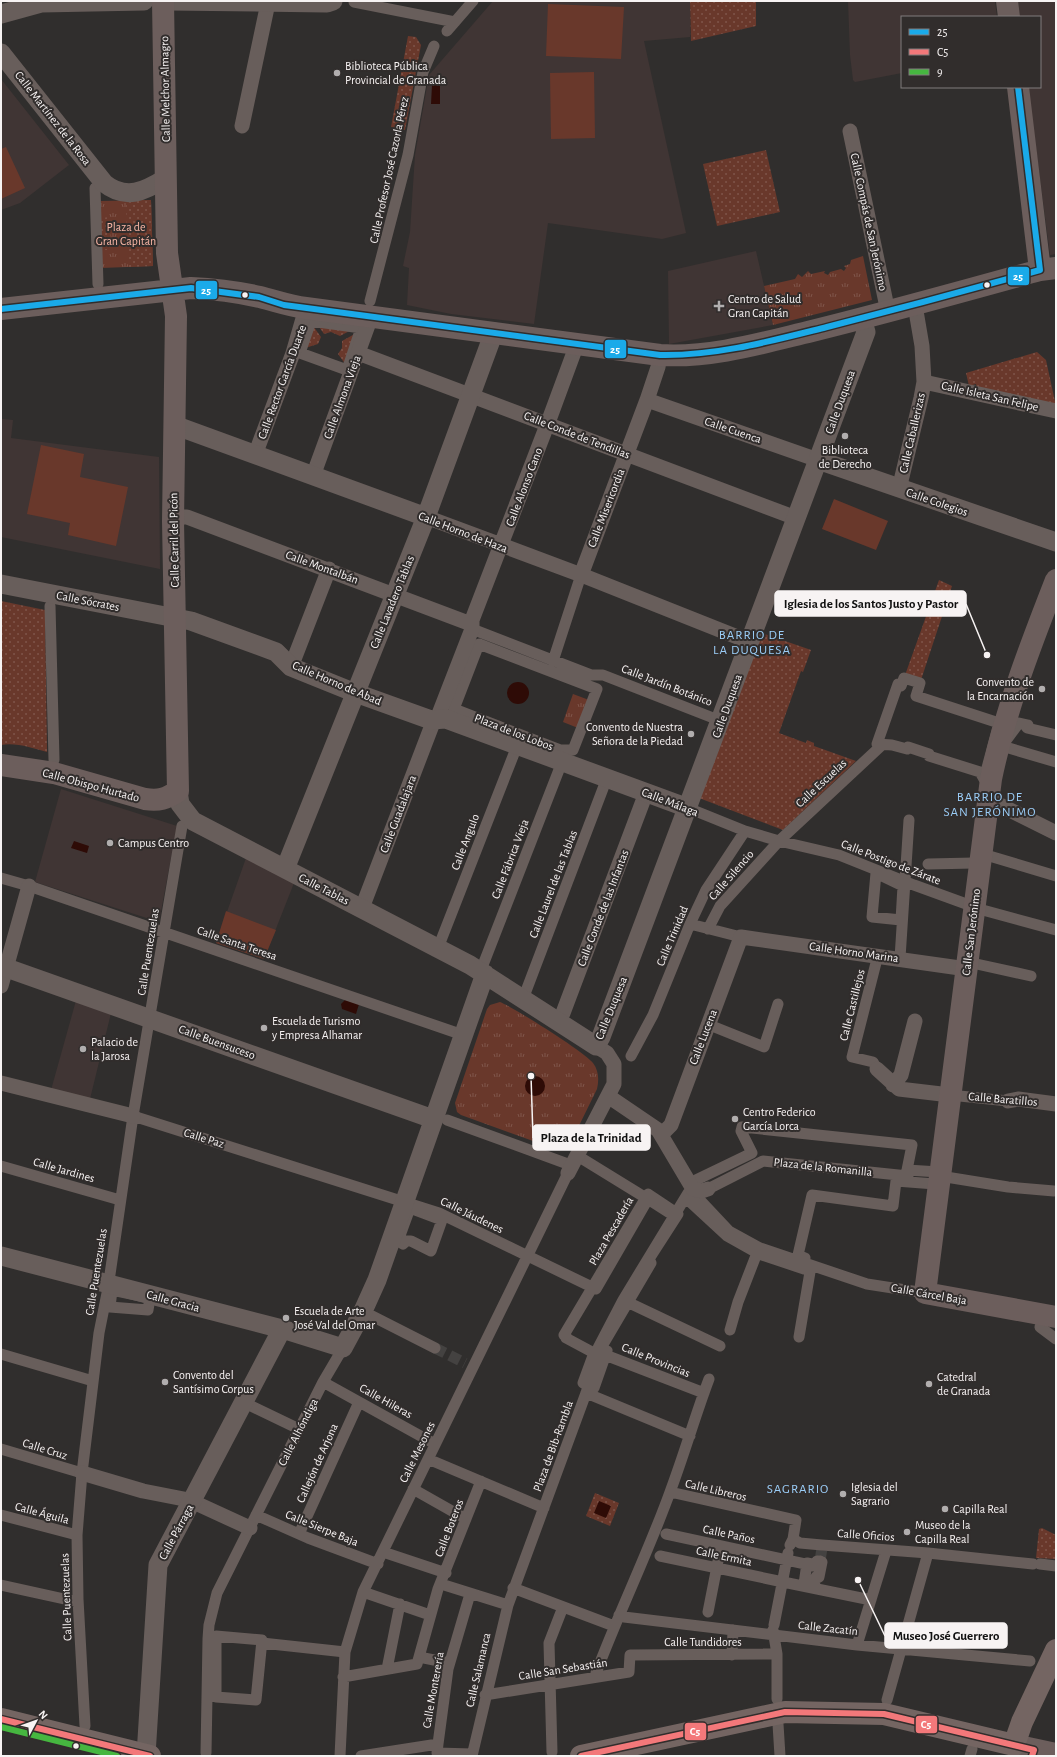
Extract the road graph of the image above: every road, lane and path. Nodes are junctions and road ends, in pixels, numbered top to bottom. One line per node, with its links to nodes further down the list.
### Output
1 (144, 1): 7 (street)
2 (163, 1): 19 (main road, Calle Melchor Almagro)
3 (168, 1): 9 (street)
4 (333, 1): 9 (street)
5 (473, 1): 12 (street)
6 (1007, 1): 11 (main road)
7 (58, 2): 10 (street)
8 (354, 2): 12 (street)
9 (268, 3): 17 (street)
10 (1, 14)
11 (1009, 16)
12 (455, 22): 13 (street)
13 (447, 31)
14 (434, 46): 26 (street, Calle Profesor José Cazorla Pérez)
15 (1, 53): 20 (street, Calle Martínez de la Rosa)
16 (1018, 88): 21 (main road)
17 (242, 126)
18 (850, 131): 27 (street, Calle Compás de San Jerónimo)
19 (166, 178): 20 (street); 22 (main road)
20 (100, 185): 23 (street)
21 (1048, 269): 24 (main road)
22 (172, 290): 23 (main road); 28 (main road); 41 (main road, Calle Carril del Picón)
23 (97, 292): 25 (main road)
24 (915, 305): 27 (main road); 36 (street, Calle Caballerizas)
25 (1, 309)
26 (370, 309): 28 (main road); 30 (main road); 32 (street, Calle Almona Vieja)
27 (888, 312): 29 (main road)
28 (309, 315): 28 (street); 43 (street, Calle Rector García Duarte)
29 (862, 319): 34 (main road); 44 (street, Calle Duquesa)
30 (494, 332): 31 (main road); 37 (street, Calle Lavadero Tablas)
31 (577, 344): 34 (main road); 40 (street, Calle Alonso Cano)
32 (358, 353): 37 (street, Calle Conde de Tendillas); 45 (street, Calle Almona Vieja)
33 (297, 355): 35 (street)
34 (660, 355): 38 (street, Calle Misericordia)
35 (348, 374)
36 (924, 382): 39 (street, Calle Isleta San Felipe); 46 (street, Calle Caballerizas)
37 (472, 395): 40 (street, Calle Conde de Tendillas); 47 (street, Calle Lavadero Tablas)
38 (647, 400): 42 (street, Calle Misericordia); 44 (street, Calle Cuenca)
39 (1056, 411)
40 (548, 424): 42 (street, Calle Conde de Tendillas); 51 (street, Calle Alonso Cano)
41 (174, 425): 43 (street, Calle Horno de Haza); 49 (main road, Calle Carril del Picón)
42 (627, 454): 48 (street, Calle Conde de Tendillas); 53 (street, Calle Misericordia)
43 (256, 455): 45 (street, Calle Horno de Haza)
44 (818, 460): 46 (street, Calle Colegios); 48 (street, Calle Duquesa)
45 (313, 476): 47 (street, Calle Horno de Haza)
46 (898, 489): 50 (street, Calle Colegios)
47 (426, 517): 51 (street, Calle Horno de Haza); 56 (street, Calle Lavadero Tablas)
48 (796, 518): 60 (street, Calle Duquesa)
49 (173, 522): 52 (street, Calle Montalbán); 58 (main road, Calle Carril del Picón)
50 (1056, 542)
51 (501, 546): 53 (street, Calle Horno de Haza); 59 (street, Calle Alonso Cano)
52 (329, 569): 56 (street, Calle Montalbán); 63 (street)
53 (581, 575): 60 (street, Calle Horno de Haza); 62 (street, Calle Misericordia)
54 (1056, 580): 79 (main road, Calle San Jerónimo)
55 (1, 584): 58 (street, Calle Sócrates)
56 (395, 594): 59 (street, Calle Montalbán); 64 (street, Calle Lavadero Tablas)
57 (50, 606): 72 (street)
58 (175, 618): 63 (street, Calle Horno de Abad); 77 (main road, Calle Carril del Picón)
59 (471, 627): 62 (street); 65 (street)
60 (750, 642): 66 (street, Calle Duquesa)
61 (480, 644): 61 (street, Plaza de los Lobos)
62 (553, 661): 66 (street, Calle Jardín Botánico)
63 (291, 666): 64 (street, Calle Horno de Abad)
64 (356, 693): 65 (street, Calle Horno de Abad); 89 (street, Calle Lavadero Tablas)
65 (437, 720): 70 (street, Plaza de los Lobos); 95 (street, Calle Guadalajara)
66 (721, 721): 80 (street, Calle Duquesa)
67 (1056, 735): 68 (street)
68 (1004, 744): 71 (street); 74 (street)
69 (882, 745): 69 (street); 85 (street, Calle Escuelas)
70 (517, 746): 73 (street, Plaza de los Lobos); 101 (street, Calle Angulo)
71 (1056, 759)
72 (54, 760)
73 (562, 762): 76 (street, Calle Málaga); 106 (street, Calle Fábrica Vieja)
74 (1056, 762)
75 (1, 765): 77 (main road, Calle Obispo Hurtado)
76 (607, 778): 78 (street, Calle Málaga); 109 (street, Calle Laurel de las Tablas)
77 (178, 791): 89 (street, Calle Tablas)
78 (646, 793): 80 (street, Calle Málaga); 112 (street, Calle Conde de las Infantas)
79 (988, 801): 84 (street); 104 (main road, Calle San Jerónimo)
80 (688, 808): 83 (street, Calle Málaga); 116 (street, Calle Duquesa)
81 (909, 820): 93 (street)
82 (182, 826): 99 (street, Calle Puentezuelas)
83 (746, 831): 85 (street, Calle Málaga); 96 (street, Calle Trinidad)
84 (1056, 833)
85 (779, 841): 93 (street, Calle Postigo de Zárate); 97 (street, Calle Silencio)
86 (986, 855): 91 (street)
87 (974, 863): 88 (street)
88 (928, 864)
89 (285, 869): 95 (street, Calle Tablas)
90 (876, 872): 90 (street)
91 (1056, 876)
92 (1, 878): 94 (street, Calle Santa Teresa)
93 (906, 882): 98 (street, Calle Postigo de Zárate); 103 (street)
94 (29, 886): 99 (street, Calle Santa Teresa); 105 (street)
95 (362, 908): 101 (street, Calle Tablas)
96 (690, 924): 97 (street); 117 (street, Calle Trinidad)
97 (708, 929): 100 (street)
98 (1056, 930)
99 (164, 932): 111 (street, Calle Puentezuelas); 115 (street, Calle Santa Teresa)
100 (741, 937): 102 (street, Calle Horno Marina); 114 (street, Calle Lucena)
101 (438, 948): 106 (street, Calle Tablas)
102 (878, 955): 103 (street, Calle Horno Marina); 118 (street, Calle Castillejos)
103 (900, 958): 104 (street, Calle Horno Marina)
104 (969, 966): 107 (street); 121 (main road, Calle San Jerónimo)
105 (4, 967): 108 (street); 111 (street, Calle Buensuceso)
106 (484, 970): 109 (street, Calle Tablas); 115 (street, Calle Alhóndiga)
107 (1031, 976)
108 (1, 986)
109 (523, 999): 112 (street, Calle Tablas)
110 (778, 1004): 114 (street)
111 (150, 1018): 125 (street, Calle Puentezuelas); 126 (street, Calle Buensuceso)
112 (558, 1021): 116 (street, Calle Tablas)
113 (915, 1021): 120 (street)
114 (707, 1024): 127 (street, Calle Lucena)
115 (463, 1034): 126 (street, Calle Alhóndiga)
116 (596, 1046): 122 (street)
117 (631, 1056)
118 (877, 1069): 120 (street)
119 (1, 1083): 125 (street, Calle Paz)
120 (893, 1085): 121 (street)
121 (950, 1094): 123 (street, Calle Baratillos); 131 (main road, Calle San Jerónimo)
122 (608, 1096): 127 (street); 130 (street)
123 (1008, 1101): 124 (street, Calle Baratillos)
124 (1056, 1104)
125 (133, 1116): 135 (street, Calle Puentezuelas); 136 (street, Calle Paz)
126 (440, 1119): 130 (street); 136 (street, Calle Alhóndiga)
127 (662, 1134): 132 (street)
128 (582, 1158): 134 (street)
129 (1, 1166): 135 (street, Calle Jardines)
130 (567, 1168): 141 (street, Calle Mesones)
131 (941, 1178): 132 (street, Plaza de la Romanilla); 132 (street); 133 (street, Plaza de la Romanilla); 142 (street); 145 (main road, Calle San Jerónimo)
132 (700, 1189): 137 (street); 139 (street); 142 (street)
133 (1054, 1191)
134 (646, 1198): 137 (street, Plaza Pescadería); 144 (street, Plaza Pescadería)
135 (120, 1200): 143 (street, Calle Puentezuelas)
136 (404, 1201): 141 (street, Calle Jáudenes); 155 (street, Calle Alhóndiga)
137 (674, 1213): 144 (street, Plaza Pescadería); 146 (street)
138 (442, 1220): 138 (street)
139 (758, 1253): 142 (street); 151 (street)
140 (1, 1256): 143 (street, Calle Gracia)
141 (527, 1257): 144 (street, Calle Jáudenes); 168 (street, Calle Mesones)
142 (808, 1265): 145 (street, Calle Cárcel Baja); 152 (street)
143 (108, 1284): 150 (street, Calle Gracia); 160 (street, Calle Puentezuelas)
144 (593, 1288): 162 (street, Plaza Pescadería)
145 (925, 1293): 148 (main road, Calle Cárcel Baja)
146 (625, 1301): 154 (street); 157 (street)
147 (372, 1316): 156 (street)
148 (1056, 1316)
149 (1056, 1320): 153 (street)
150 (282, 1329): 155 (street, Calle Gracia); 175 (street, Calle Párraga)
151 (730, 1330)
152 (799, 1337)
153 (1056, 1339)
154 (720, 1346)
155 (344, 1348): 161 (street, Calle Alhóndiga)
156 (436, 1348)
157 (602, 1353): 162 (street); 163 (street, Calle Provincias)
158 (1, 1354): 160 (street)
159 (709, 1379): 163 (street)
160 (93, 1381): 171 (street, Calle Puentezuelas)
161 (323, 1382): 164 (street, Calle Hileras); 166 (street, Calle Alhóndiga)
162 (587, 1389): 167 (street, Plaza de Bib-Rambla); 176 (street, Plaza de Bib-Rambla)
163 (704, 1393): 167 (street)
164 (359, 1402): 168 (street, Calle Hileras); 181 (street, Callejón de Arjona)
165 (247, 1404): 166 (street)
166 (299, 1429): 179 (street, Calle Alhóndiga)
167 (691, 1432): 174 (street)
168 (435, 1444): 170 (street, Calle Mesones)
169 (1, 1449): 171 (street, Calle Cruz)
170 (428, 1459): 172 (street); 173 (street, Calle Mesones)
171 (82, 1473): 175 (street); 182 (street, Calle Puentezuelas)
172 (482, 1481): 176 (street); 178 (street, Calle Boteros)
173 (413, 1489): 178 (street); 186 (street, Calle Mesones)
174 (672, 1493): 180 (street); 184 (street, Calle Libreros)
175 (193, 1502): 179 (street); 238 (street, Calle Párraga)
176 (541, 1506): 197 (street, Plaza de Bib-Rambla)
177 (1, 1515): 182 (street, Calle Águila)
178 (466, 1518): 192 (street, Calle Boteros)
179 (253, 1521): 181 (street, Calle Sierpe Baja); 235 (street, Calle Alhóndiga)
180 (659, 1532): 183 (street, Calle Paños); 207 (street)
181 (300, 1534): 189 (street, Calle Sierpe Baja)
182 (77, 1535): 201 (street, Calle Puentezuelas)
183 (722, 1546): 184 (street, Calle Paños); 191 (street)
184 (790, 1549): 185 (street, Calle Oficios); 193 (street); 196 (street)
185 (886, 1551): 187 (street, Calle Oficios); 200 (street)
186 (383, 1552): 189 (street, Calle Mesones); 192 (street)
187 (928, 1553): 190 (street, Calle Oficios); 213 (street)
188 (660, 1556): 191 (street, Calle Ermita)
189 (378, 1564): 198 (street, Calle Mesones)
190 (1056, 1566)
191 (717, 1568): 193 (street, Calle Ermita); 205 (street)
192 (446, 1573): 194 (street, Calle Boteros)
193 (783, 1582): 196 (street, Calle Ermita); 210 (street)
194 (441, 1584): 199 (street); 206 (street, Calle Boteros)
195 (1, 1585): 201 (street)
196 (809, 1586): 200 (street, Calle Ermita)
197 (513, 1589): 203 (street, Calle Salamanca); 204 (street)
198 (363, 1592): 202 (street); 215 (street, Calle Mesones)
199 (470, 1594): 203 (street); 221 (street, Calle Monterería)
200 (871, 1600): 212 (street)
201 (78, 1602): 231 (street, Calle Puentezuelas)
202 (400, 1604): 206 (street); 222 (street)
203 (508, 1604): 226 (street, Calle Salamanca)
204 (562, 1608): 208 (street); 225 (street)
205 (708, 1612)
206 (430, 1616): 219 (street, Calle Boteros)
207 (621, 1616): 208 (street); 209 (street, Calle Zacatín)
208 (613, 1627): 224 (street)
209 (733, 1630): 210 (street, Calle Zacatín); 218 (street)
210 (774, 1630): 212 (street, Calle Zacatín); 216 (street)
211 (262, 1643): 211 (street); 215 (street)
212 (857, 1645): 213 (street, Calle Zacatín)
213 (900, 1648): 220 (street, Calle Zacatín); 228 (street)
214 (1056, 1650): 233 (main road)
215 (345, 1652): 223 (street, Calle Mesones)
216 (777, 1654): 218 (street, Calle Tundidores); 227 (street)
217 (630, 1655): 218 (street, Calle Tundidores); 224 (street, Calle San Sebastián)
218 (732, 1655)
219 (419, 1657): 221 (street); 222 (street)
220 (1030, 1661)
221 (449, 1663): 232 (street, Calle Monterería)
222 (386, 1670): 223 (street)
223 (343, 1677): 239 (street, Calle Mesones)
224 (596, 1677): 225 (street, Calle San Sebastián)
225 (550, 1684): 226 (street, Calle San Sebastián); 234 (street)
226 (485, 1695): 237 (street, Calle Salamanca)
227 (777, 1699)
228 (886, 1700)
229 (1, 1719): 238 (main road)
230 (778, 1724): 242 (street)
231 (85, 1726)
232 (438, 1744): 237 (street); 240 (street)
233 (1027, 1750): 236 (main road); 241 (main road)
234 (552, 1752)
235 (206, 1753)
236 (1056, 1754)
237 (472, 1755)
238 (148, 1756)
239 (340, 1756)
240 (361, 1756)
241 (581, 1756)
242 (780, 1756)

